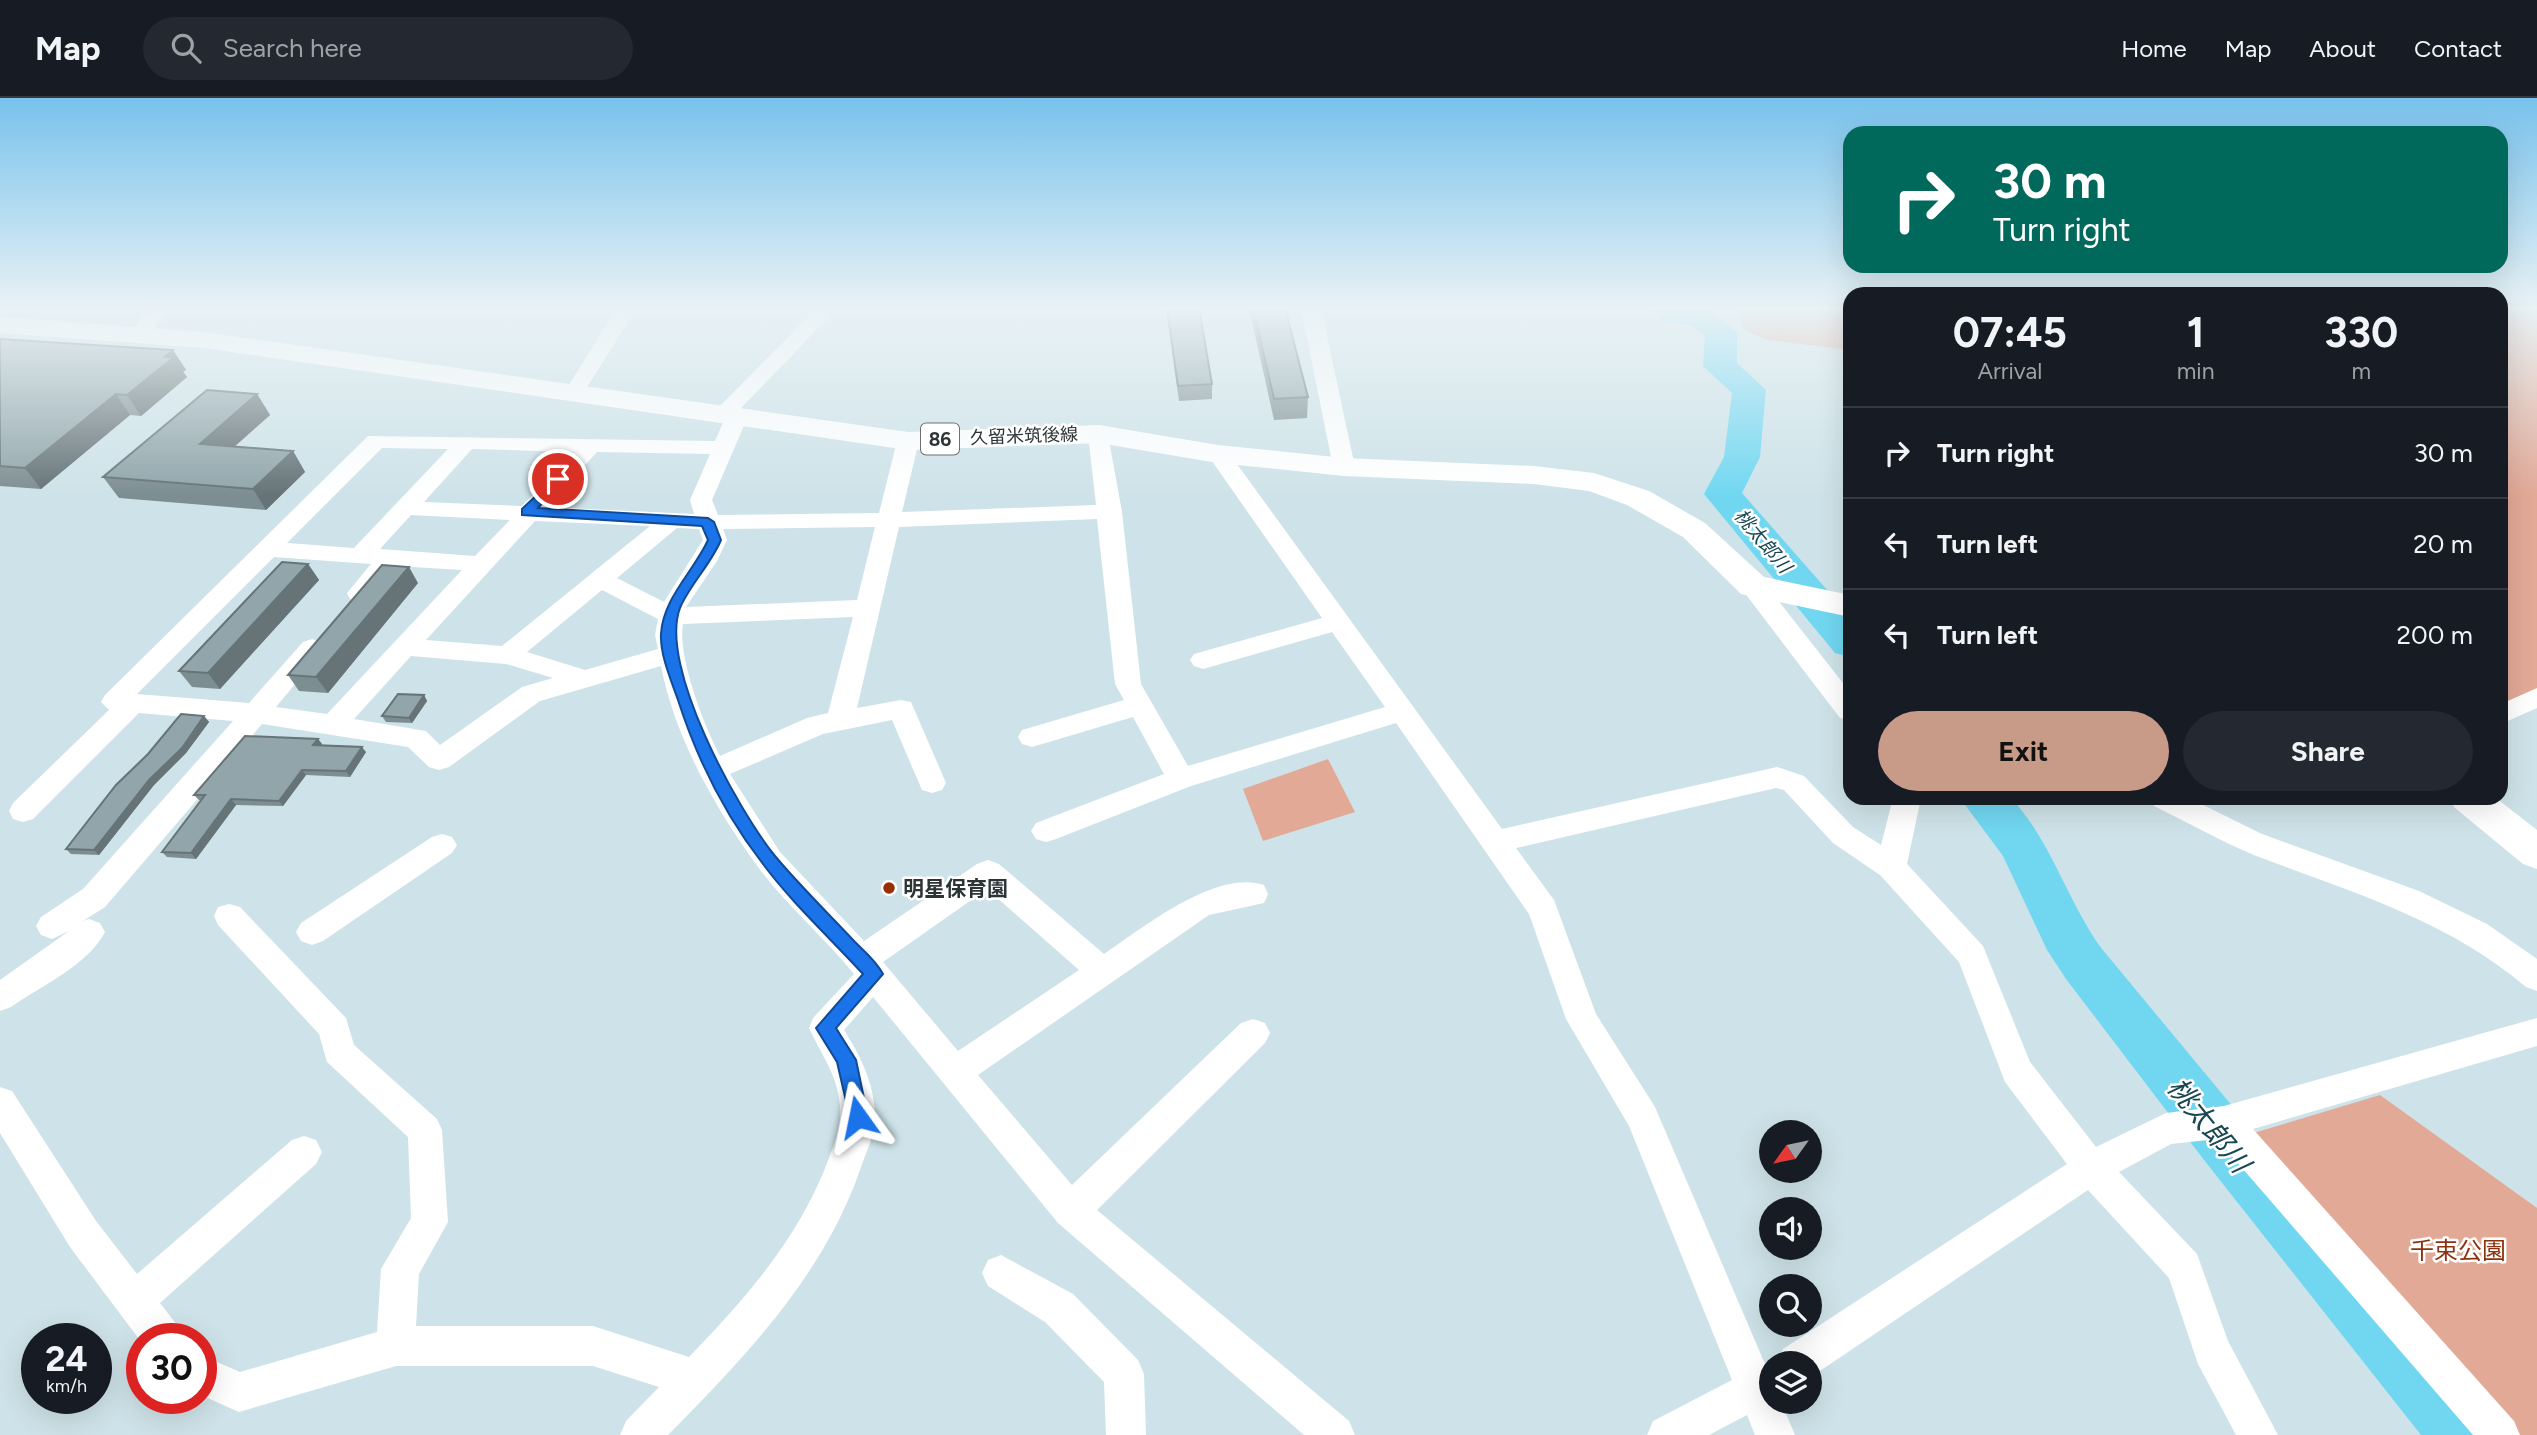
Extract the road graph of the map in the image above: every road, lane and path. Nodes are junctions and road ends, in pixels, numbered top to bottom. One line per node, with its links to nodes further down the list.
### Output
1 (425, 370): 5 (main road, 久留米筑後線 / 86)
2 (588, 370): 5 (street)
3 (771, 370): 6 (street)
4 (1324, 370): 13 (street)
5 (575, 391): 6 (main road, 久留米筑後線 / 86)
6 (732, 413): 8 (main road, 久留米筑後線 / 86); 11 (street)
7 (1099, 434): 8 (main road, 久留米筑後線 / 86); 12 (main road, 久留米筑後線 / 86); 16 (street)
8 (908, 441): 18 (street)
9 (466, 443): 10 (street); 14 (street); 20 (street)
10 (590, 447): 11 (street); 15 (street)
11 (725, 448): 19 (street)
12 (1218, 454): 13 (main road, 久留米筑後線 / 86); 30 (street)
13 (1344, 467): 25 (main road, 久留米筑後線 / 86)
14 (406, 508): 15 (street); 21 (street)
15 (527, 512): 17 (street); 23 (street)
16 (1110, 512): 18 (street); 40 (street)
17 (672, 520): 19 (street); 24 (street)
18 (888, 520): 19 (street); 27 (street)
19 (708, 522): 29 (street)
20 (267, 549): 21 (street); 39 (street)
21 (361, 555): 22 (street)
22 (390, 557): 23 (street); 28 (street)
23 (479, 564): 32 (street)
24 (600, 579): 29 (street); 34 (street)
25 (1753, 586): 26 (main road); 38 (street)
26 (1843, 605)
27 (867, 608): 29 (street); 44 (street)
28 (345, 609)
29 (671, 616): 33 (street)
30 (1339, 621): 35 (street); 41 (street)
31 (327, 630): 43 (street)
32 (403, 647): 34 (street); 45 (street)
33 (672, 654): 36 (street); 47 (street)
34 (507, 655): 36 (street)
35 (1203, 660)
36 (585, 679): 45 (street)
37 (2537, 697): 42 (street)
38 (1843, 702)
39 (133, 703): 43 (street); 53 (street)
40 (1140, 705): 46 (street); 48 (street)
41 (1404, 711): 48 (street); 55 (street)
42 (2508, 712)
43 (255, 713): 45 (street); 61 (street)
44 (840, 721): 47 (street); 49 (street)
45 (332, 726)
46 (1032, 737)
47 (713, 770): 64 (street)
48 (1181, 779): 54 (street)
49 (932, 783)
50 (1905, 805): 58 (street)
51 (2178, 805): 66 (street)
52 (2478, 805): 57 (main road)
53 (23, 811)
54 (1046, 831)
55 (1498, 841): 58 (street); 81 (street)
56 (442, 845): 63 (street)
57 (2537, 853)
58 (1891, 867): 74 (street)
59 (1253, 894): 65 (street)
60 (229, 916): 79 (street)
61 (52, 926)
62 (89, 932): 67 (street)
63 (312, 932)
64 (868, 967): 65 (street); 70 (street); 82 (street)
65 (1103, 972): 70 (street)
66 (2537, 978)
67 (0, 997)
68 (2537, 1032): 72 (street)
69 (1253, 1033): 75 (street)
70 (955, 1072): 75 (street)
71 (0, 1102): 77 (street)
72 (2224, 1122): 74 (street); 92 (street)
73 (304, 1153): 77 (street)
74 (2091, 1168): 80 (street); 91 (street)
75 (1071, 1211): 88 (street)
76 (1001, 1273): 87 (street)
77 (134, 1301): 78 (street)
78 (151, 1323)
79 (396, 1346): 82 (street); 83 (street)
80 (1815, 1351)
81 (1759, 1377)
82 (694, 1379): 86 (street)
83 (217, 1382)
84 (1759, 1388): 89 (street)
85 (1770, 1414): 90 (street)
86 (640, 1435)
87 (1126, 1435)
88 (1335, 1435)
89 (1667, 1435)
90 (1775, 1435)
91 (2258, 1435)
92 (2500, 1435)

